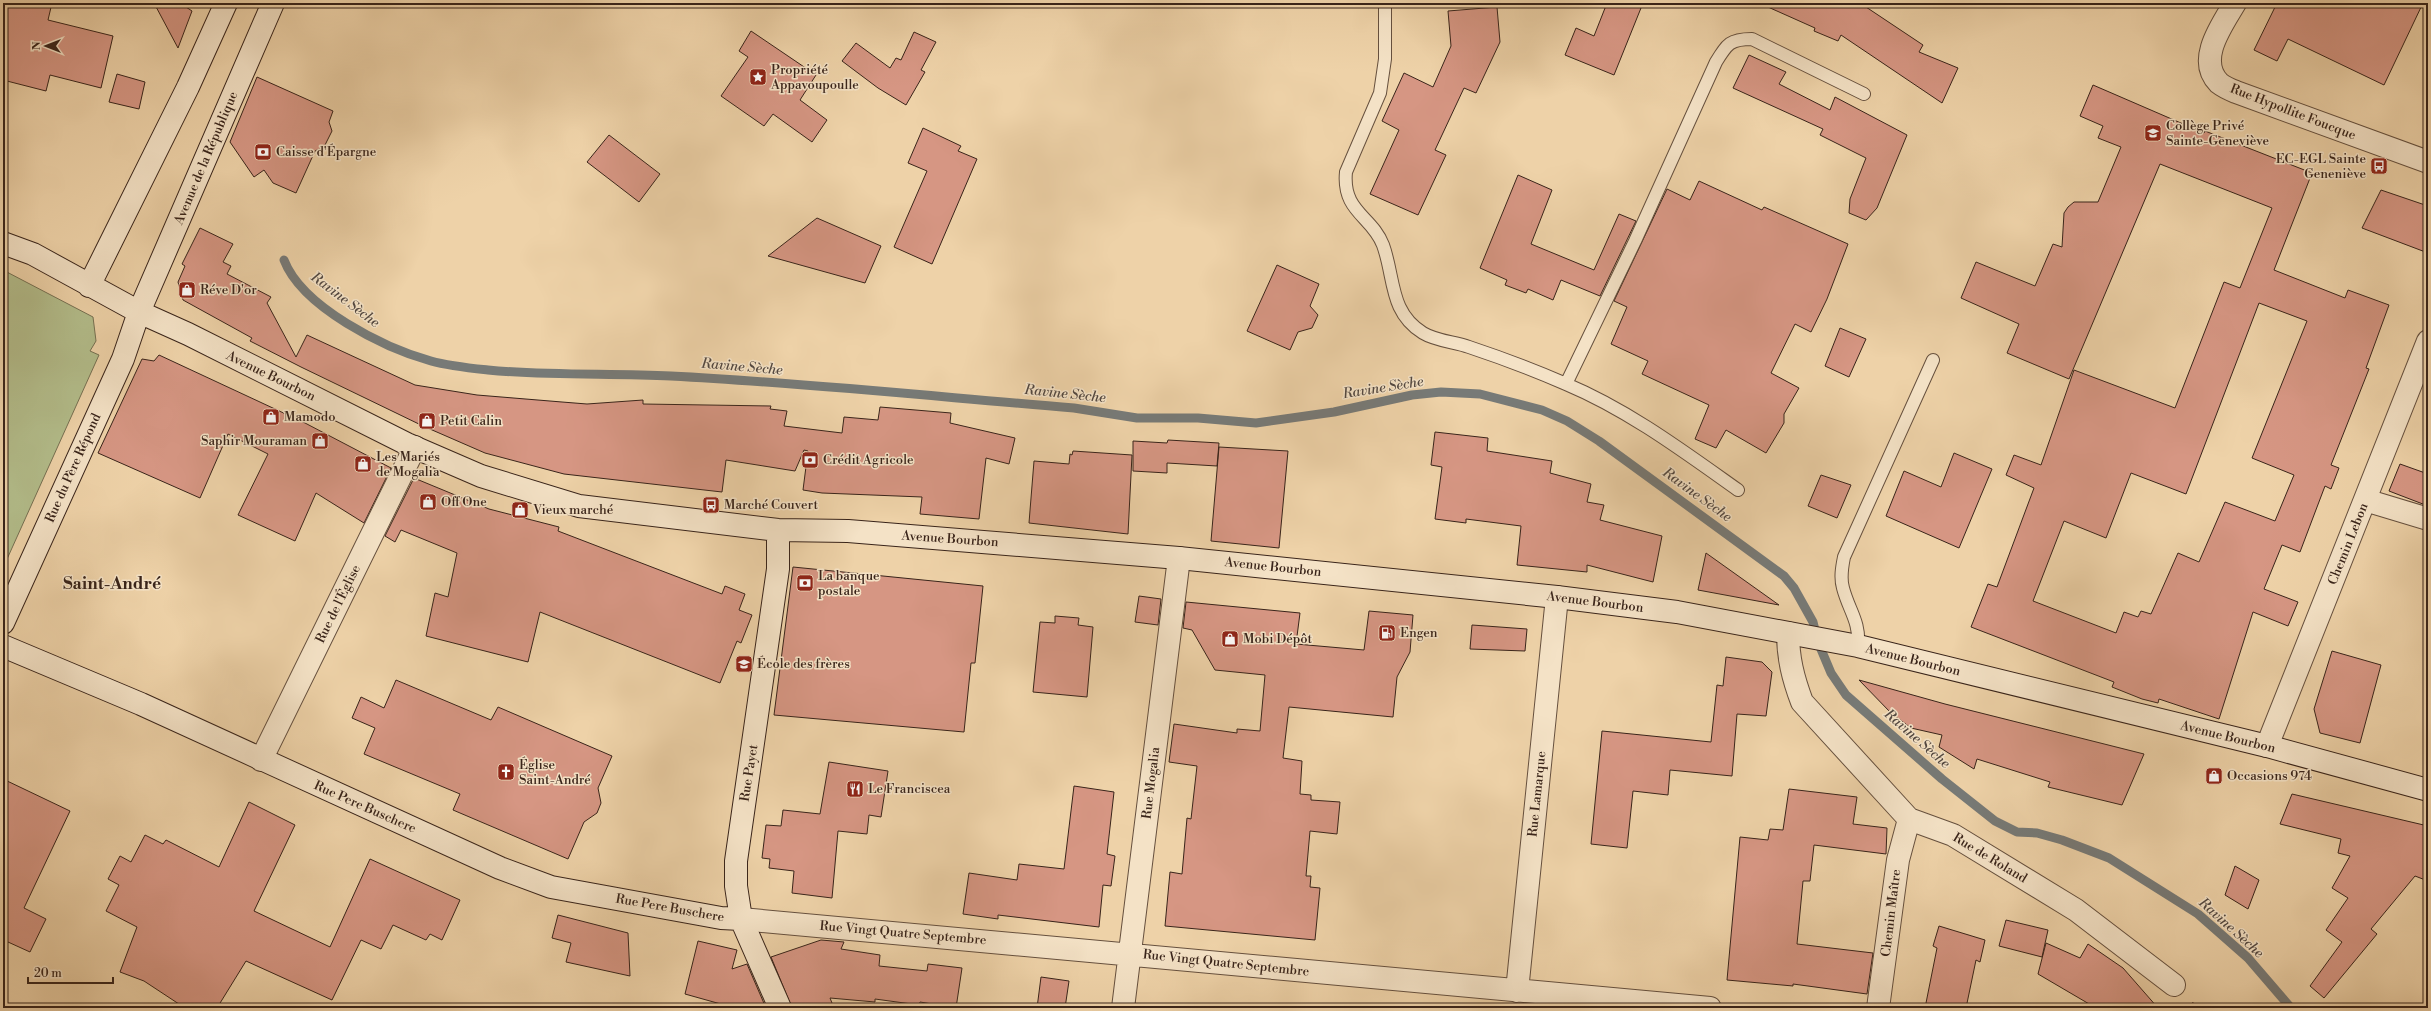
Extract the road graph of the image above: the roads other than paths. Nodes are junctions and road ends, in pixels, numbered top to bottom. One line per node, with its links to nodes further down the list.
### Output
1 (226, 3): 8 (street)
2 (272, 3): 9 (street, Avenue de la République)
3 (1385, 3): 12 (lane)
4 (2235, 3): 6 (street, Rue Hypollite Foucque)
5 (1864, 94): 12 (lane)
6 (2428, 162)
7 (3, 243): 8 (street, Avenue Bourbon)
8 (89, 286): 9 (street, Avenue Bourbon)
9 (139, 312): 13 (street, Avenue Bourbon); 20 (street, Rue du Père Répond)
10 (2428, 341): 15 (street, Chemin Lebon)
11 (1933, 360): 22 (lane)
12 (1566, 384): 14 (lane)
13 (416, 447): 17 (street, Avenue Bourbon); 25 (street, Rue de l'Église)
14 (1738, 490)
15 (2365, 500): 16 (street); 24 (street, Chemin Lebon)
16 (2428, 519)
17 (778, 530): 18 (street, Avenue Bourbon); 28 (street, Rue Payet)
18 (1179, 558): 19 (street, Avenue Bourbon); 29 (street, Rue Mogalia)
19 (1557, 597): 21 (street, Avenue Bourbon); 31 (street, Rue Lamarque)
20 (3, 623)
21 (1794, 634): 22 (street, Avenue Bourbon); 27 (street, Rue de Roland)
22 (1850, 645): 24 (street, Avenue Bourbon)
23 (3, 646): 25 (street, Rue Pere Buschere)
24 (2267, 746): 26 (street, Avenue Bourbon)
25 (261, 760): 28 (street, Rue Pere Buschere)
26 (2428, 790)
27 (1909, 819): 30 (street, Rue de Roland); 35 (street, Chemin Maître)
28 (741, 919): 29 (street, Rue Vingt Quatre Septembre); 32 (street, Rue Payet)
29 (1130, 954): 31 (street, Rue Vingt Quatre Septembre); 33 (street, Rue Mogalia)
30 (2174, 986)
31 (1517, 991): 34 (street, Rue Vingt Quatre Septembre)
32 (780, 1008)
33 (1123, 1008)
34 (1710, 1008)
35 (1878, 1008)

